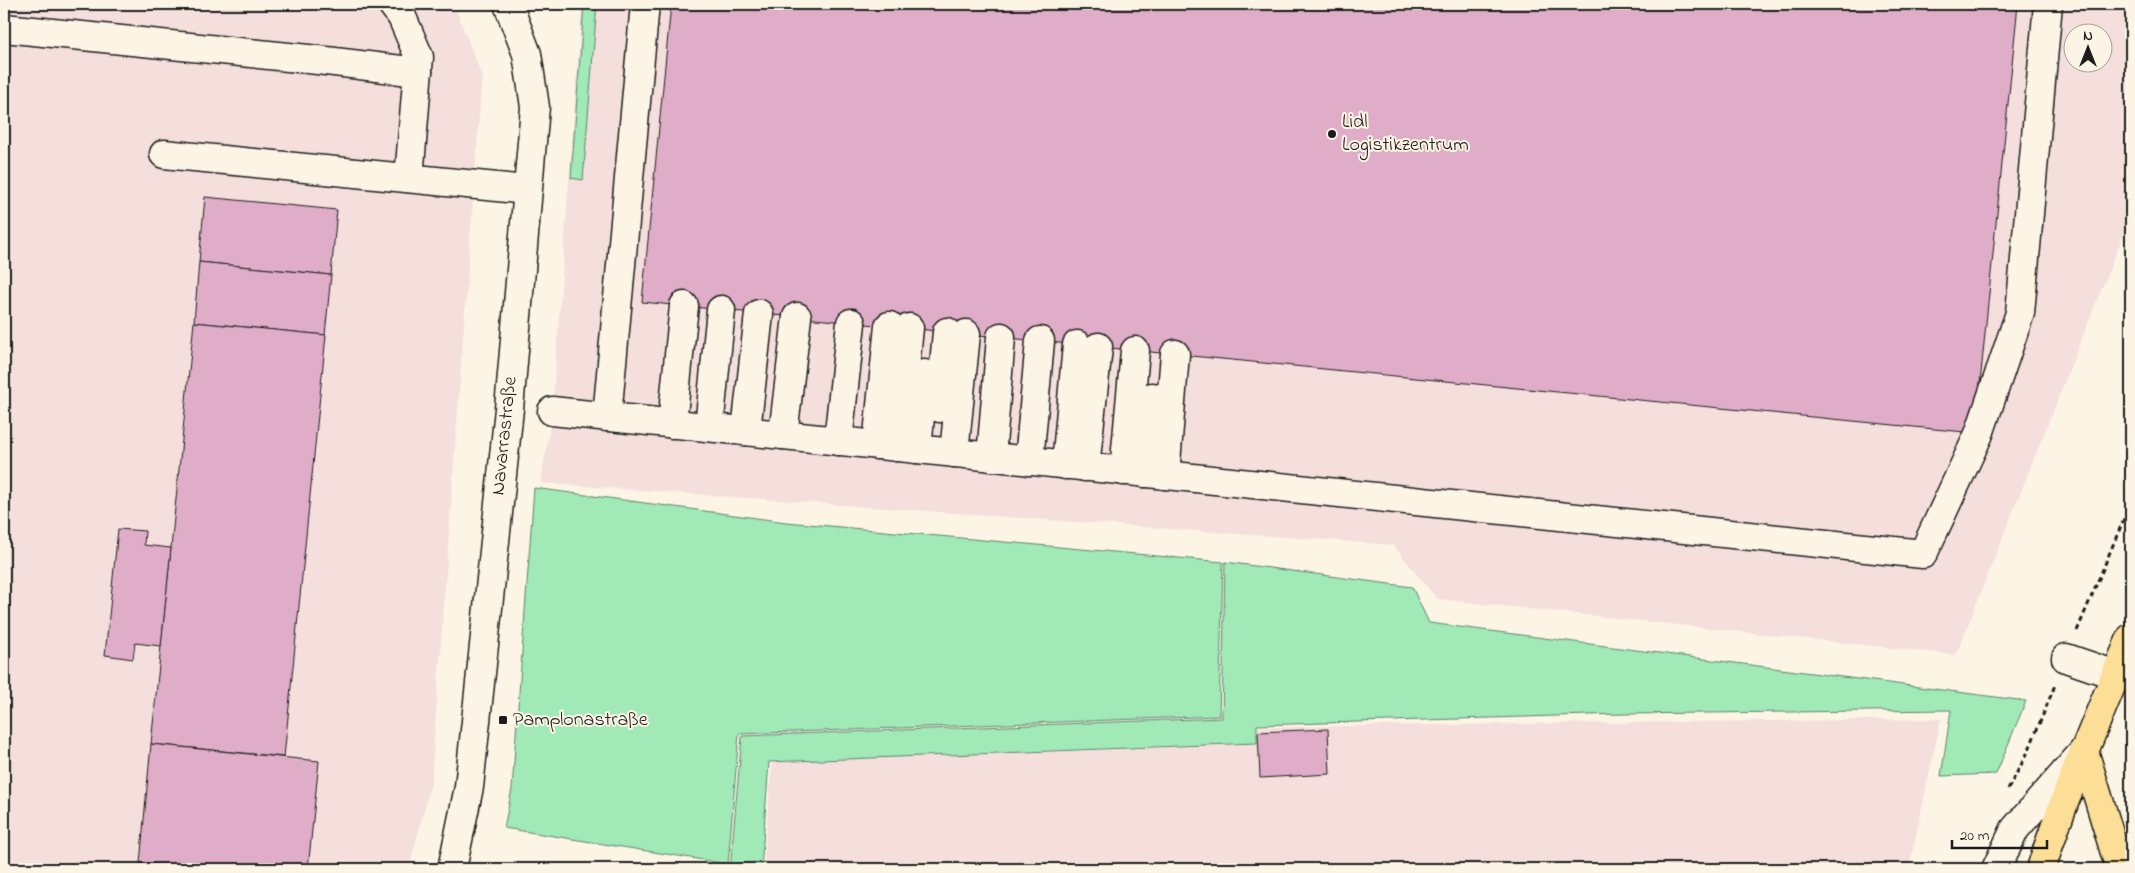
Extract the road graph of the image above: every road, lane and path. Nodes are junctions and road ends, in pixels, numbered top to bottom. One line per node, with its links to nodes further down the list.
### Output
1 (392, 4): 6 (street)
2 (508, 4): 9 (street, Navarrastraße)
3 (645, 4): 13 (street)
4 (2048, 4): 15 (street)
5 (4, 28): 6 (street)
6 (418, 72): 8 (street)
7 (164, 154): 8 (street)
8 (410, 178): 9 (street)
9 (527, 190): 20 (street, Navarrastraße)
10 (731, 311): 14 (street); 14 (street); 14 (street); 14 (street)
11 (1012, 338): 15 (street); 15 (street); 15 (street); 15 (street); 15 (street); 15 (street); 15 (street); 15 (street); 15 (street)
12 (552, 411): 13 (street)
13 (608, 417): 14 (street)
14 (719, 428): 15 (street)
15 (1001, 458)
16 (2131, 638): 18 (main road)
17 (2066, 658): 18 (street)
18 (2116, 675): 19 (main road)
19 (2084, 751): 21 (street); 22 (main road); 23 (main road)
20 (452, 869)
21 (1996, 869)
22 (2041, 869)
23 (2120, 869)

